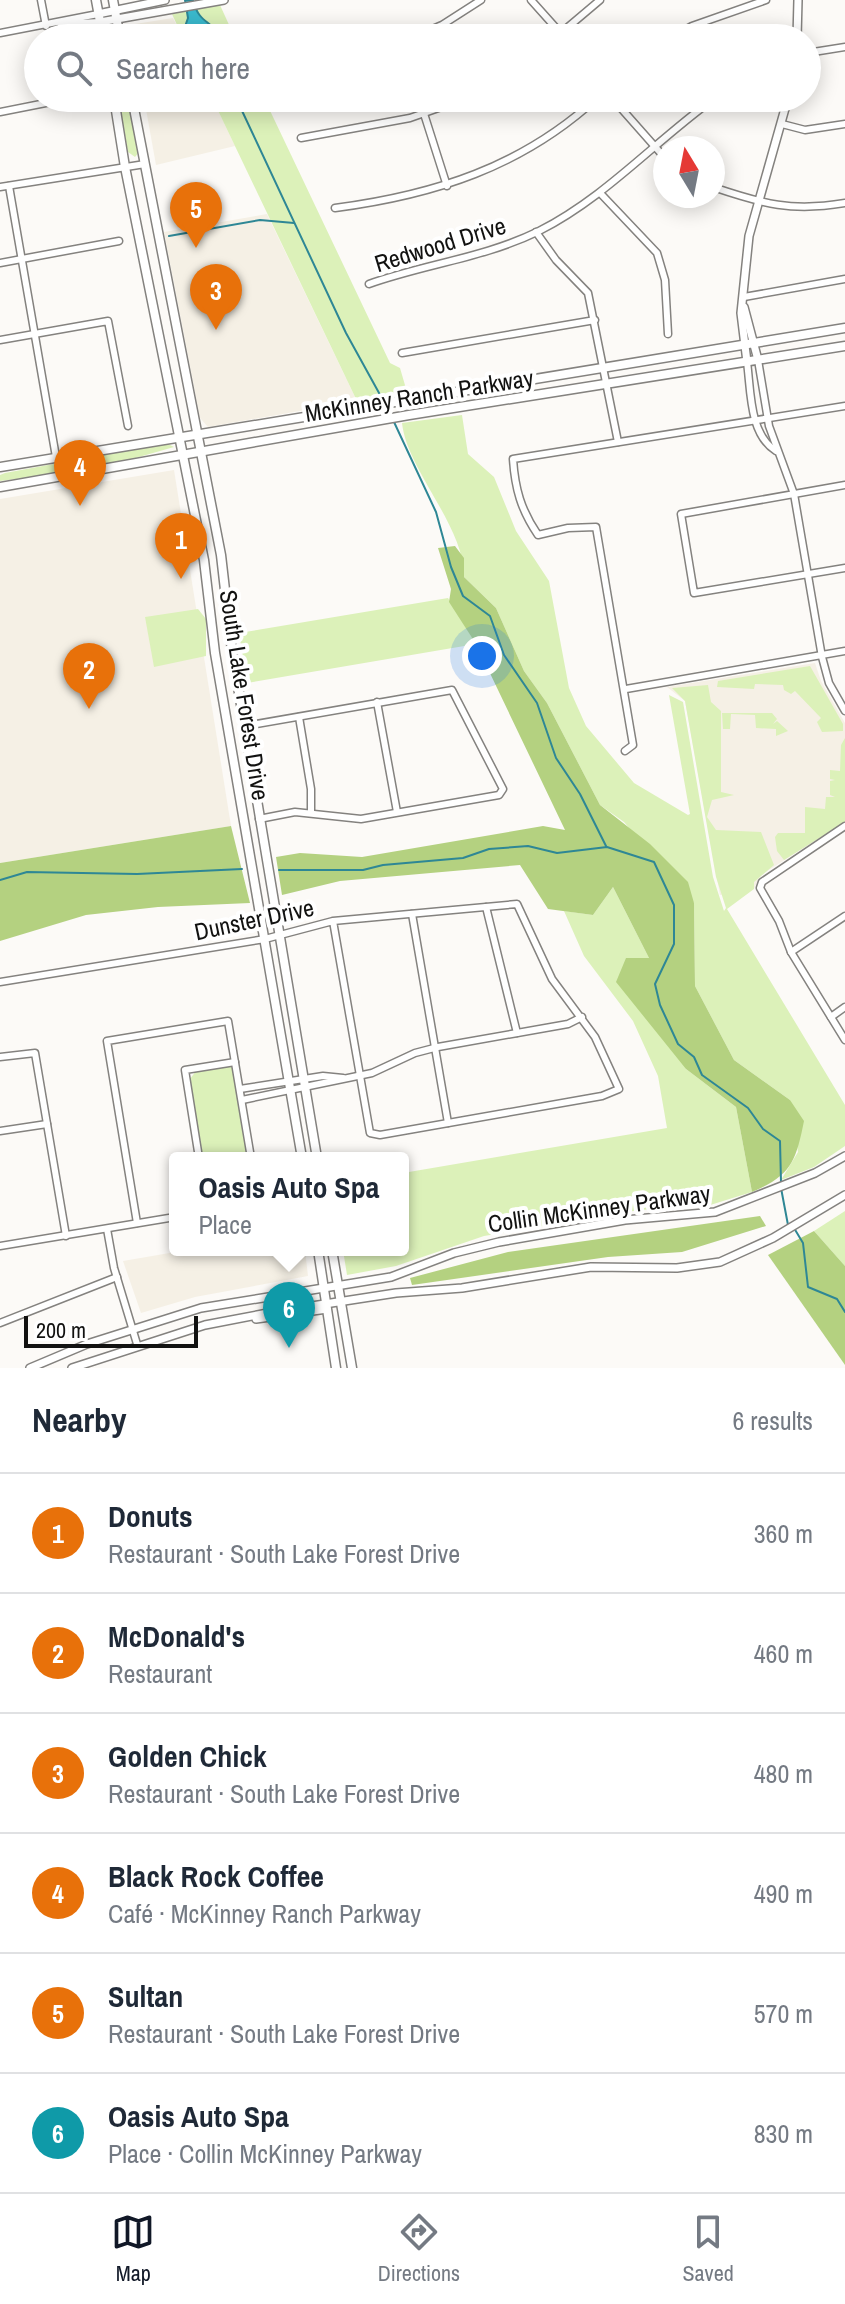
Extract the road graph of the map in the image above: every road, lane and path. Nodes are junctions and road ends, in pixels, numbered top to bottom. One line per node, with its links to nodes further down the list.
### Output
1 (41, 0): 12 (street)
2 (96, 0): 11 (main road)
3 (165, 0): 10 (street)
4 (224, 0): 10 (street)
5 (481, 0): 15 (street)
6 (531, 0): 16 (street)
7 (600, 0): 17 (street)
8 (766, 0): 18 (street)
9 (798, 0): 19 (street)
10 (115, 9): 11 (street)
11 (99, 18): 13 (street); 14 (main road)
12 (46, 24)
13 (58, 24)
14 (100, 24)
15 (441, 24)
16 (550, 24)
17 (573, 24)
18 (698, 24)
19 (797, 24)
20 (24, 29): 21 (street)
21 (0, 33)
22 (845, 47): 23 (street)
23 (821, 51)
24 (24, 107): 25 (street)
25 (0, 112)
26 (116, 112): 41 (main road, South Lake Forest Drive)
27 (135, 112): 40 (main road)
28 (429, 112): 33 (street)
29 (579, 112): 43 (street)
30 (624, 112): 38 (street)
31 (698, 112): 36 (street, Redwood Drive)
32 (785, 112): 34 (street)
33 (424, 114): 37 (street); 43 (street)
34 (782, 124): 35 (street); 47 (street)
35 (845, 124)
36 (669, 136)
37 (301, 138)
38 (653, 146)
39 (653, 150): 46 (street, Redwood Drive)
40 (145, 164): 41 (street); 58 (main road)
41 (125, 167): 42 (street); 59 (main road, South Lake Forest Drive)
42 (9, 186): 44 (street); 52 (street)
43 (447, 186): 49 (street)
44 (0, 187)
45 (725, 191): 47 (street)
46 (601, 194): 50 (street, Redwood Drive); 62 (street)
47 (757, 202): 48 (street); 56 (street)
48 (845, 203)
49 (335, 208)
50 (536, 232): 55 (street, Redwood Drive); 57 (street)
51 (119, 241): 52 (street)
52 (22, 260): 53 (street); 61 (street)
53 (0, 263)
54 (845, 279): 56 (street)
55 (369, 284)
56 (744, 297): 64 (street)
57 (595, 320): 66 (street); 69 (street)
58 (176, 323): 59 (main road); 77 (main road)
59 (158, 327): 78 (main road, South Lake Forest Drive)
60 (845, 328): 64 (main road, McKinney Ranch Parkway)
61 (34, 334): 63 (street); 75 (street); 82 (street)
62 (668, 334)
63 (0, 340)
64 (749, 343): 67 (street); 68 (street); 69 (main road, McKinney Ranch Parkway)
65 (845, 346): 67 (main road, McKinney Ranch Parkway)
66 (402, 353)
67 (758, 360): 68 (main road, McKinney Ranch Parkway); 73 (street)
68 (747, 362): 70 (main road, McKinney Ranch Parkway); 74 (street)
69 (603, 367): 70 (street); 72 (main road, McKinney Ranch Parkway)
70 (606, 386): 76 (main road, McKinney Ranch Parkway); 79 (street)
71 (845, 406): 73 (street)
72 (335, 410): 76 (main road); 77 (main road, McKinney Ranch Parkway)
73 (767, 418): 74 (street); 80 (street)
74 (756, 420): 79 (street); 80 (street)
75 (128, 426)
76 (311, 433): 81 (main road, McKinney Ranch Parkway)
77 (197, 434): 78 (main road, McKinney Ranch Parkway); 81 (main road)
78 (181, 437): 82 (main road, McKinney Ranch Parkway); 83 (main road, South Lake Forest Drive)
79 (618, 442): 94 (street)
80 (776, 451): 87 (street)
81 (201, 454): 83 (main road, McKinney Ranch Parkway); 92 (main road, South Lake Forest Drive)
82 (56, 457): 84 (main road, McKinney Ranch Parkway)
83 (184, 457): 86 (main road, McKinney Ranch Parkway); 93 (main road, South Lake Forest Drive)
84 (0, 467)
85 (845, 485): 87 (street)
86 (0, 487)
87 (794, 494): 89 (street); 89 (street)
88 (845, 568): 89 (street)
89 (808, 574): 91 (street)
90 (845, 651): 91 (street)
91 (822, 657): 94 (street); 96 (street)
92 (234, 661): 93 (main road); 98 (main road, South Lake Forest Drive)
93 (217, 663): 103 (main road, South Lake Forest Drive)
94 (626, 689): 99 (street)
95 (377, 702): 97 (street); 100 (street); 100 (street)
96 (845, 711)
97 (299, 717): 98 (street); 101 (street)
98 (245, 726): 102 (main road, South Lake Forest Drive)
99 (625, 751)
100 (397, 812): 101 (street)
101 (311, 813): 102 (street)
102 (259, 819): 103 (main road); 109 (main road, South Lake Forest Drive)
103 (245, 821): 110 (main road, South Lake Forest Drive)
104 (845, 826): 111 (street)
105 (486, 907): 106 (street, Dunster Drive); 114 (street, Dunster Drive); 116 (street)
106 (412, 914): 108 (street, Dunster Drive); 118 (street)
107 (845, 916): 111 (street)
108 (333, 921): 109 (street, Dunster Drive); 121 (street)
109 (279, 936): 110 (street, Dunster Drive); 122 (main road, South Lake Forest Drive)
110 (265, 939): 112 (street, Dunster Drive); 124 (main road, South Lake Forest Drive)
111 (791, 952): 115 (street)
112 (0, 982)
113 (845, 1007): 115 (street)
114 (582, 1017): 116 (street); 129 (street)
115 (831, 1017): 117 (street)
116 (517, 1033): 118 (street)
117 (845, 1040)
118 (435, 1048): 121 (street); 129 (street)
119 (0, 1057): 130 (street)
120 (235, 1062): 125 (street); 132 (street); 139 (street)
121 (359, 1075): 123 (street); 129 (street)
122 (303, 1078): 123 (street); 124 (street); 126 (main road, South Lake Forest Drive)
123 (344, 1078): 126 (street)
124 (289, 1080): 125 (street); 127 (main road, South Lake Forest Drive)
125 (240, 1089): 128 (street)
126 (305, 1089): 127 (street); 135 (main road, South Lake Forest Drive)
127 (291, 1091): 128 (street); 134 (main road, South Lake Forest Drive)
128 (242, 1100): 133 (street)
129 (448, 1123)
130 (47, 1124): 131 (street); 141 (street)
131 (0, 1131)
132 (198, 1152)
133 (250, 1152)
134 (301, 1152)
135 (316, 1152)
136 (845, 1156): 146 (street, Collin McKinney Parkway)
137 (845, 1195): 148 (street)
138 (169, 1218): 139 (street)
139 (137, 1223): 140 (street)
140 (107, 1229): 141 (street); 145 (street)
141 (66, 1236): 142 (street)
142 (0, 1246)
143 (319, 1256): 147 (main road)
144 (333, 1256): 146 (main road)
145 (117, 1277): 150 (street); 151 (street)
146 (338, 1284): 147 (street, Collin McKinney Parkway); 148 (main road)
147 (324, 1286): 149 (main road); 151 (street, Collin McKinney Parkway)
148 (341, 1302): 149 (street); 156 (main road)
149 (327, 1306): 152 (street); 155 (main road)
150 (0, 1323)
151 (132, 1328): 152 (street); 153 (street, Collin McKinney Parkway)
152 (137, 1344): 154 (street)
153 (30, 1368)
154 (72, 1368)
155 (336, 1368)
156 (352, 1368)

